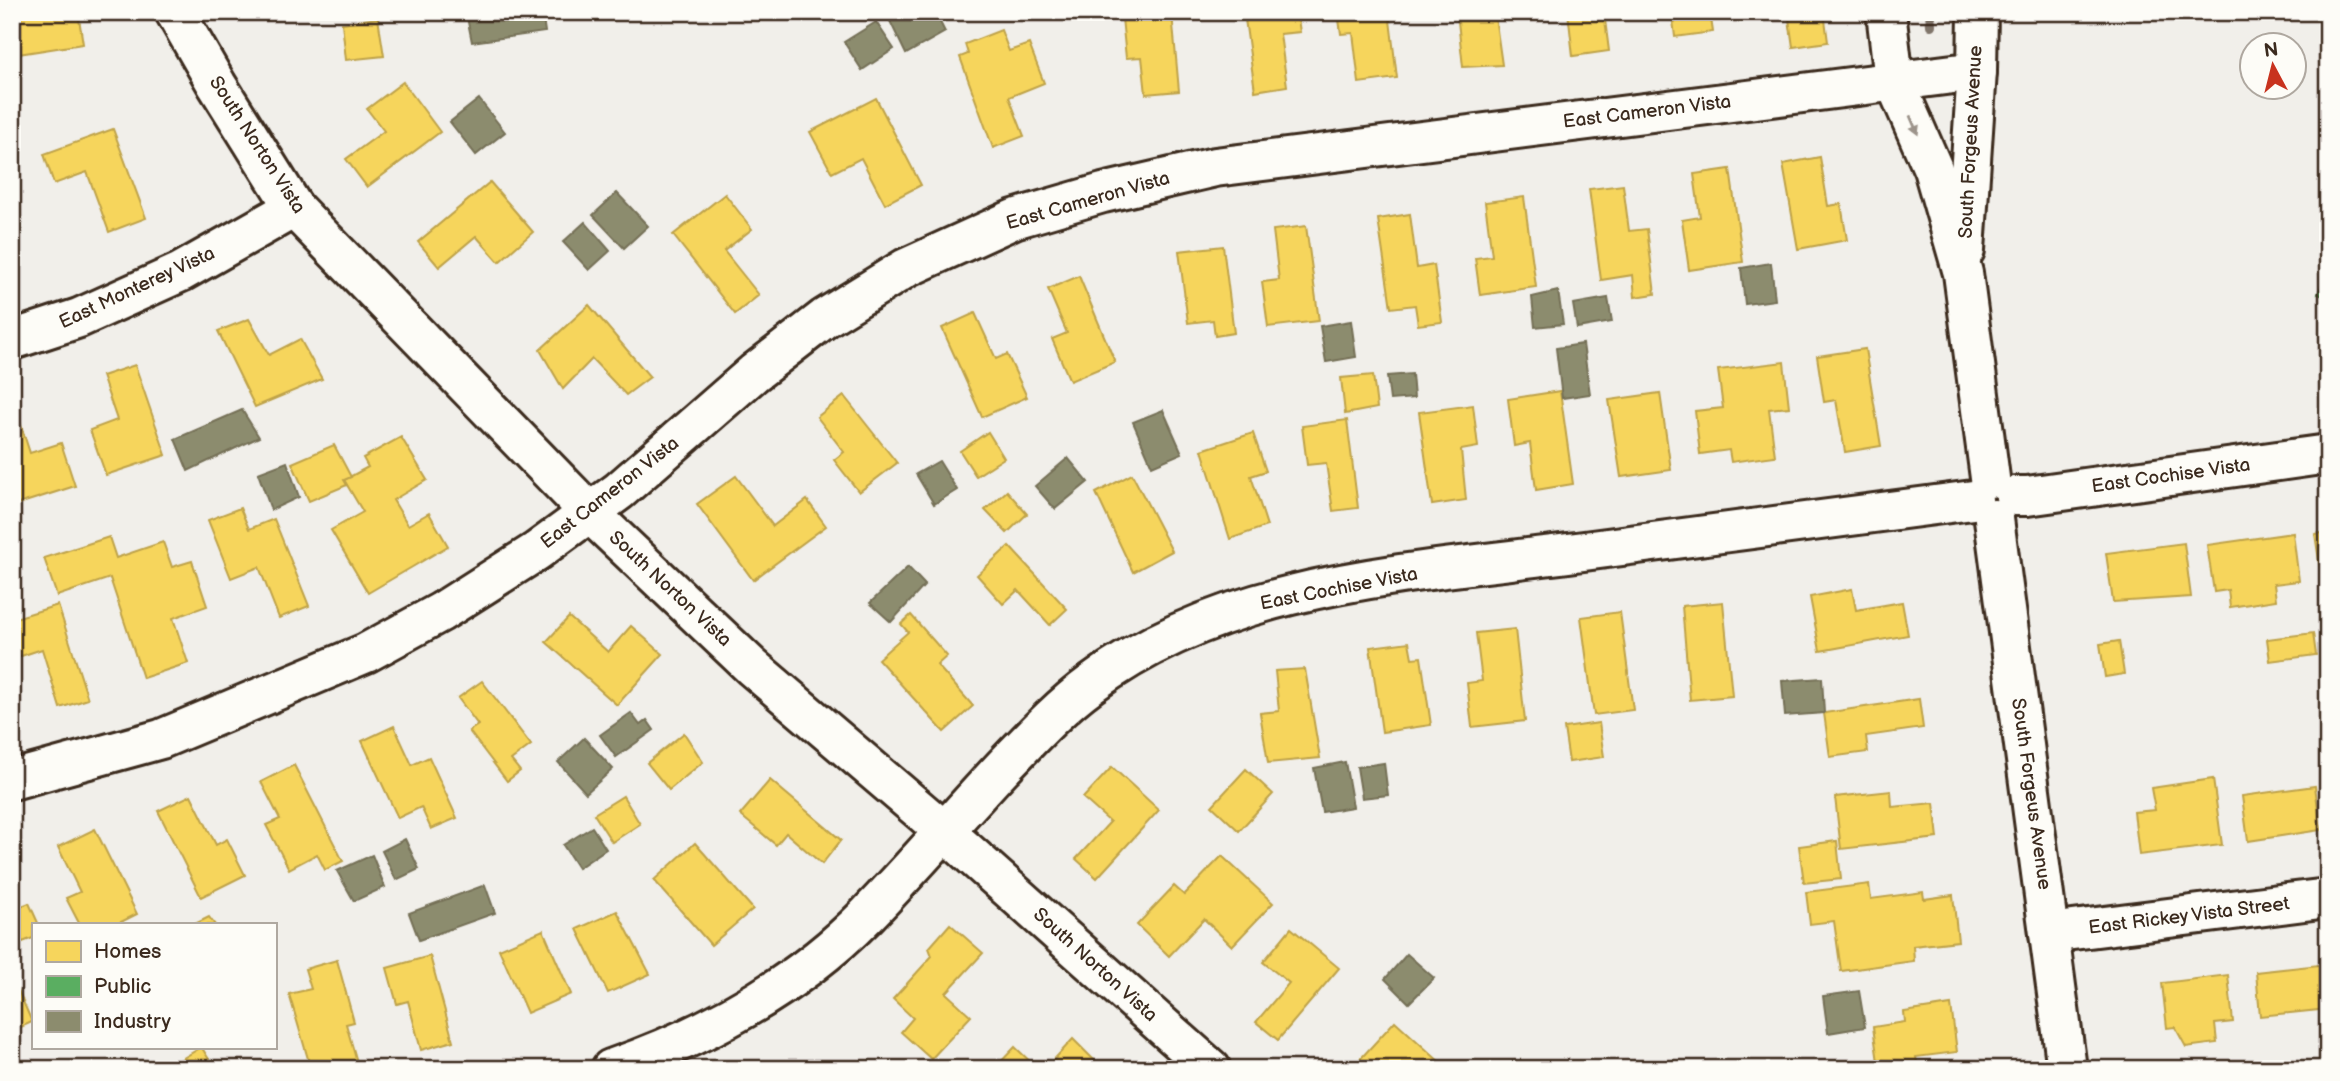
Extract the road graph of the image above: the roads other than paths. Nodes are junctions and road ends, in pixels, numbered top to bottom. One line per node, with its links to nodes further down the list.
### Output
1 (175, 12): 6 (street, South Norton Vista)
2 (1886, 12): 5 (street, South Forgeus Avenue)
3 (1978, 12): 4 (street, South Forgeus Avenue)
4 (1977, 71): 5 (street, East Cameron Vista); 7 (street, South Forgeus Avenue)
5 (1894, 80): 7 (street, South Forgeus Avenue, one-way to 7); 11 (street, East Cameron Vista)
6 (294, 208): 8 (street, East Monterey Vista); 11 (street, South Norton Vista)
7 (1963, 273): 10 (street, South Forgeus Avenue)
8 (12, 340)
9 (2328, 454): 10 (street, East Cochise Vista)
10 (1993, 498): 13 (street, East Cochise Vista); 15 (street, South Forgeus Avenue)
11 (590, 512): 12 (street, East Cameron Vista); 13 (street, South Norton Vista)
12 (12, 780)
13 (943, 830): 16 (street, East Cochise Vista); 17 (street, South Norton Vista)
14 (2328, 898): 15 (street, East Rickey Vista Street)
15 (2049, 933): 18 (street, South Forgeus Avenue)
16 (611, 1069)
17 (1211, 1069)
18 (2067, 1069)

